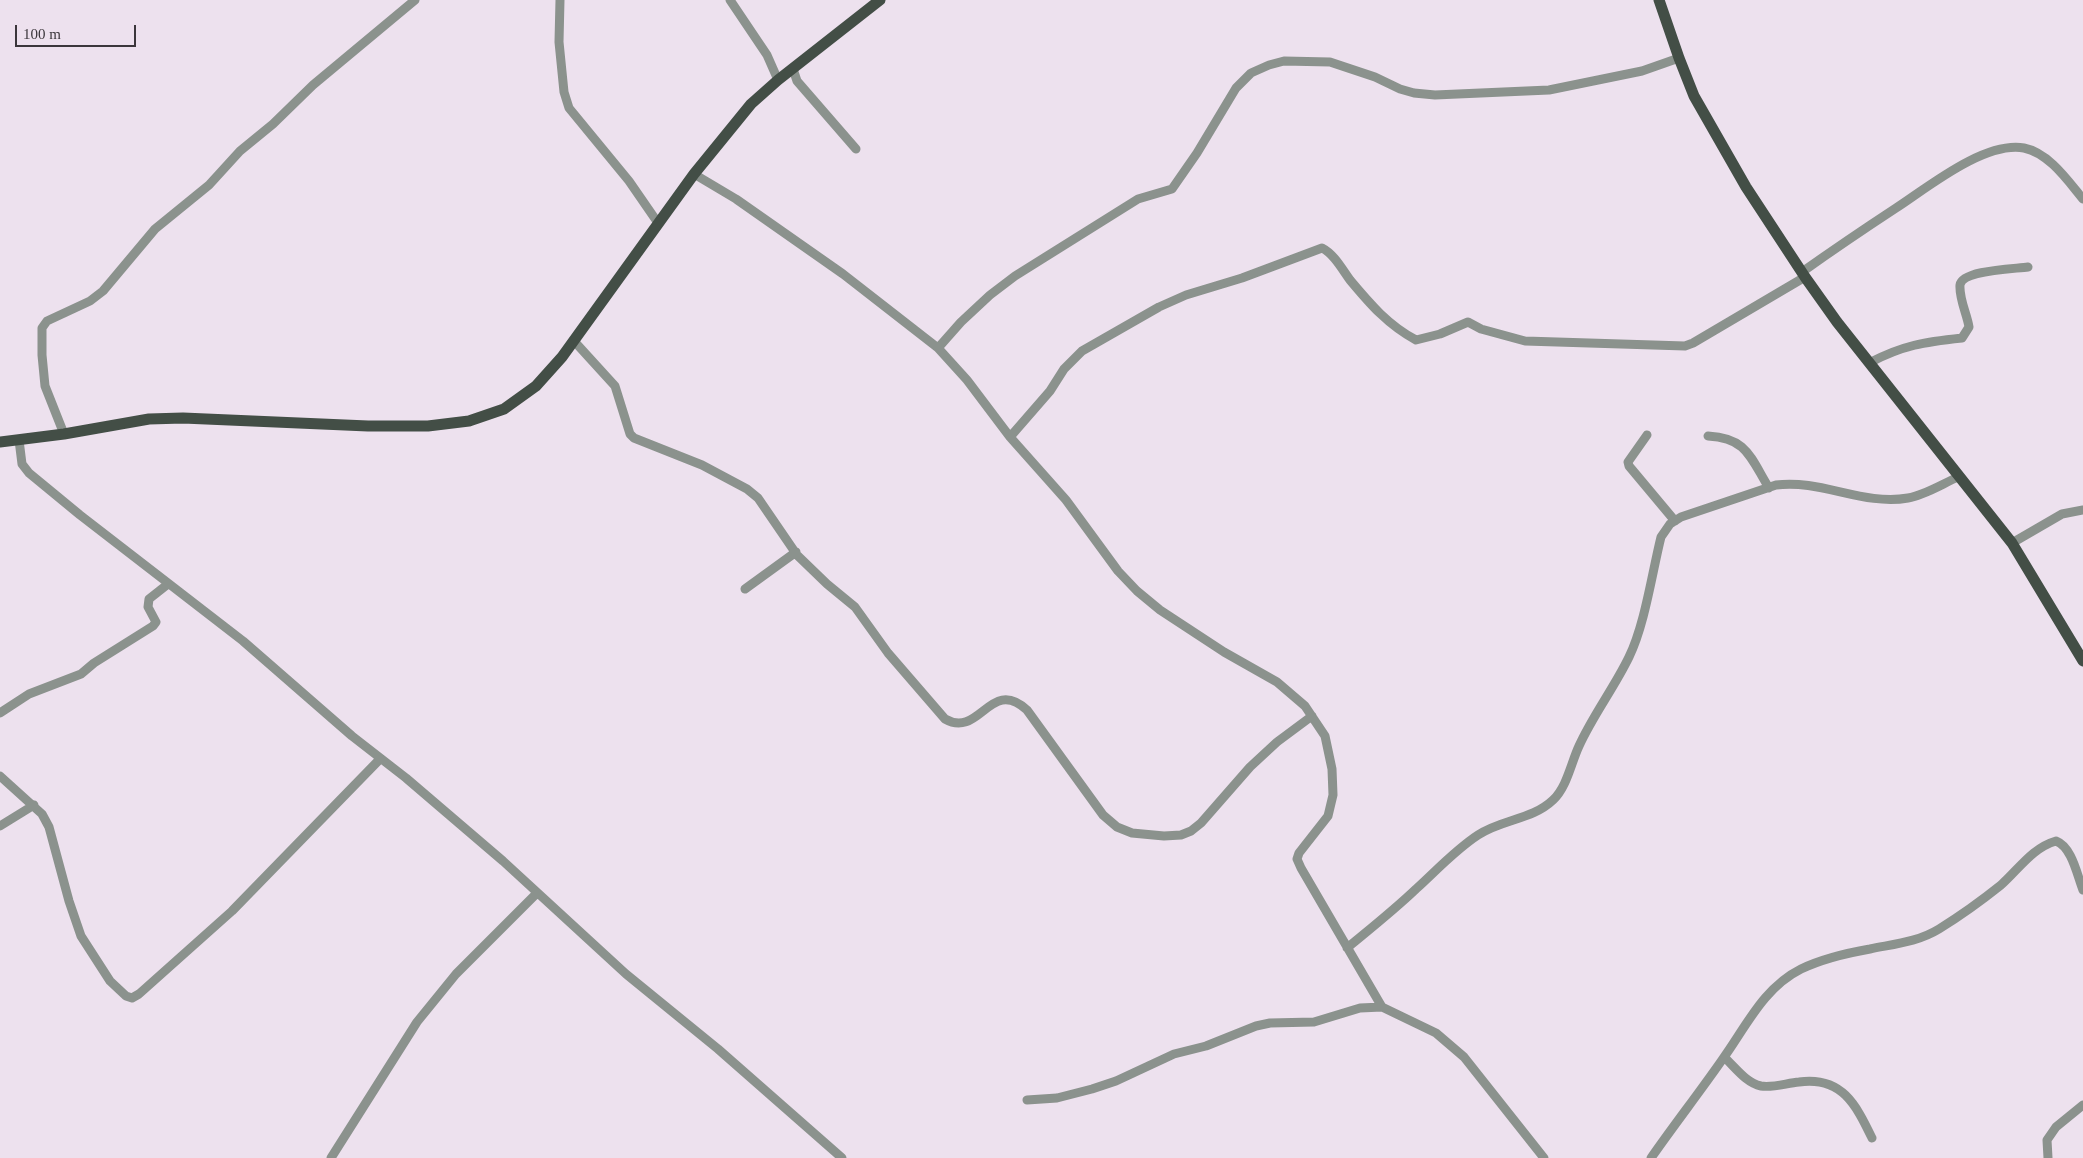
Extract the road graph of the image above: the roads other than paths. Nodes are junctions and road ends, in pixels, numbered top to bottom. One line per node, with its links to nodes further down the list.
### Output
1 (415, 0): 18 (street)
2 (560, 0): 12 (street)
3 (730, 0): 8 (street)
4 (880, 0): 7 (main road)
5 (1659, 0): 6 (main road)
6 (1679, 58): 14 (main road); 16 (street)
7 (793, 69): 8 (main road); 9 (street)
8 (778, 80): 10 (main road)
9 (856, 148)
10 (694, 174): 12 (main road); 16 (street)
11 (2083, 199): 14 (street)
12 (658, 223): 15 (main road)
13 (2028, 267): 17 (street)
14 (1803, 275): 17 (main road); 21 (street)
15 (574, 341): 18 (main road); 29 (street)
16 (938, 348): 21 (street)
17 (1869, 363): 24 (main road)
18 (64, 434): 22 (main road)
19 (1646, 435): 27 (street)
20 (1708, 436): 25 (street)
21 (1010, 437): 34 (street)
22 (19, 440): 23 (main road); 30 (street)
23 (0, 442)
24 (1958, 477): 25 (street); 28 (main road)
25 (1769, 488): 27 (street)
26 (2083, 510): 28 (street)
27 (1675, 521): 41 (street)
28 (2012, 543): 32 (main road)
29 (796, 552): 31 (street); 34 (street)
30 (168, 584): 33 (street); 35 (street)
31 (745, 589)
32 (2083, 661)
33 (0, 713)
34 (1312, 716): 41 (street)
35 (380, 759): 37 (street); 40 (street)
36 (0, 776): 37 (street)
37 (34, 805): 38 (street)
38 (0, 826)
39 (2083, 890): 43 (street)
40 (538, 893): 47 (street); 48 (street)
41 (1347, 948): 42 (street)
42 (1382, 1007): 44 (street); 49 (street)
43 (1724, 1057): 46 (street); 50 (street)
44 (1027, 1100)
45 (2083, 1105): 51 (street)
46 (1872, 1138)
47 (331, 1158)
48 (842, 1158)
49 (1544, 1158)
50 (1651, 1158)
51 (2048, 1158)

